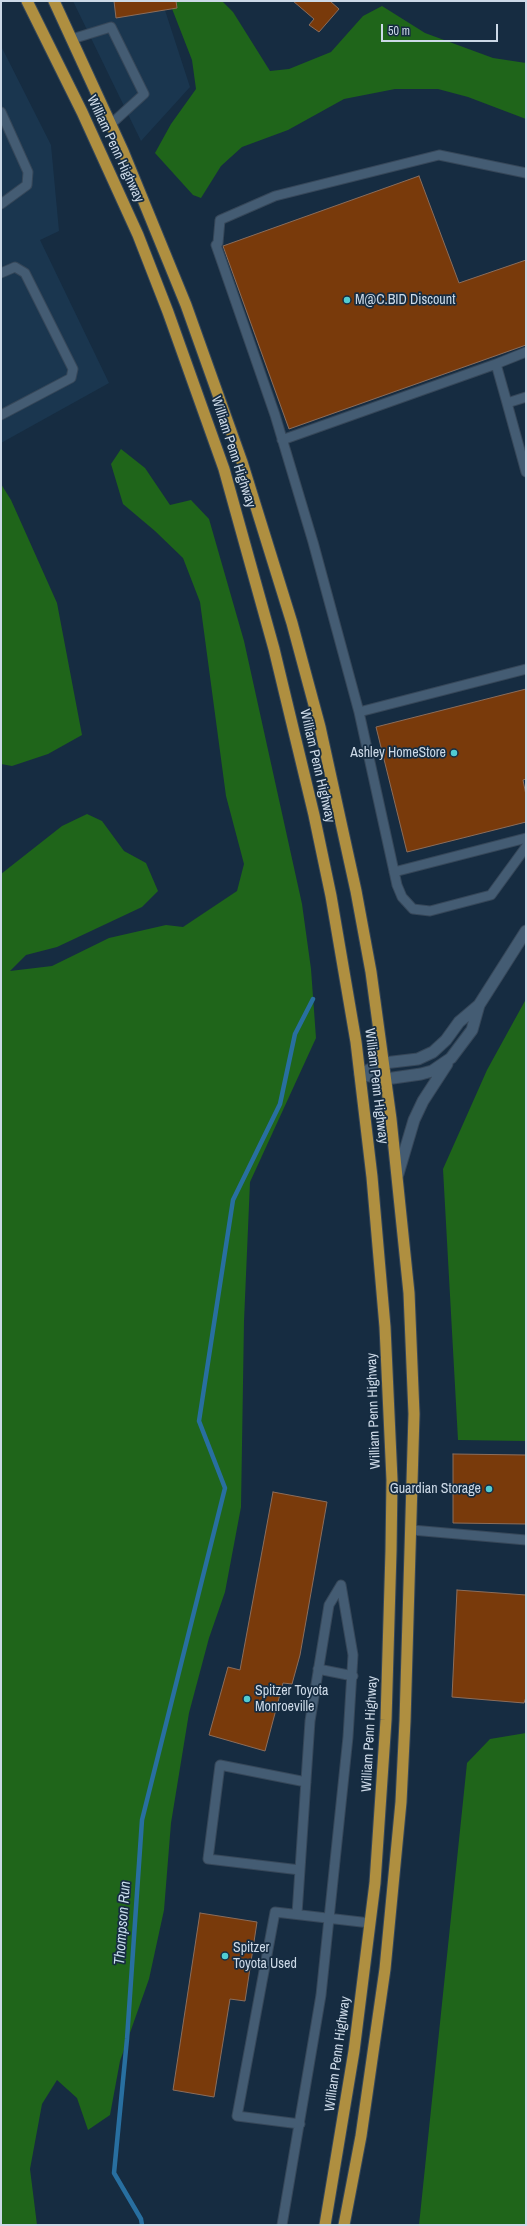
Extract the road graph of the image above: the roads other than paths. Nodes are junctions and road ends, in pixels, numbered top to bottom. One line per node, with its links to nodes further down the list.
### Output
1 (27, 1): 26 (highway, William Penn Highway)
2 (54, 1): 3 (highway, William Penn Highway)
3 (72, 39): 5 (highway, William Penn Highway); 5 (lane)
4 (1, 112): 7 (lane)
5 (111, 124): 25 (highway, William Penn Highway)
6 (526, 173): 14 (lane)
7 (1, 204)
8 (1, 273): 13 (lane)
9 (526, 352): 10 (lane)
10 (496, 364): 12 (lane); 14 (lane)
11 (526, 397): 12 (lane)
12 (507, 403): 15 (lane)
13 (1, 415)
14 (282, 440): 18 (lane)
15 (522, 441): 16 (lane)
16 (526, 472)
17 (526, 668): 18 (lane)
18 (359, 712): 21 (lane)
19 (526, 838): 21 (lane)
20 (526, 847): 21 (lane)
21 (394, 872)
22 (526, 931): 23 (main road)
23 (479, 1005): 24 (main road); 25 (main road)
24 (451, 1058): 27 (main road); 28 (main road)
25 (384, 1063): 26 (main road); 27 (highway, William Penn Highway)
26 (360, 1074): 27 (main road); 37 (highway, William Penn Highway)
27 (386, 1079): 28 (highway, William Penn Highway)
28 (398, 1174): 29 (highway, William Penn Highway)
29 (412, 1530): 30 (lane); 41 (highway, William Penn Highway)
30 (526, 1540)
31 (318, 1669): 32 (lane); 32 (lane); 33 (lane)
32 (353, 1676): 36 (lane)
33 (306, 1782): 34 (lane); 34 (lane)
34 (300, 1870): 35 (lane)
35 (297, 1914): 36 (lane); 38 (lane)
36 (330, 1919): 37 (lane); 38 (lane)
37 (370, 1923): 40 (highway, William Penn Highway)
38 (300, 2124): 39 (lane)
39 (282, 2225)
40 (325, 2225)
41 (344, 2225)

